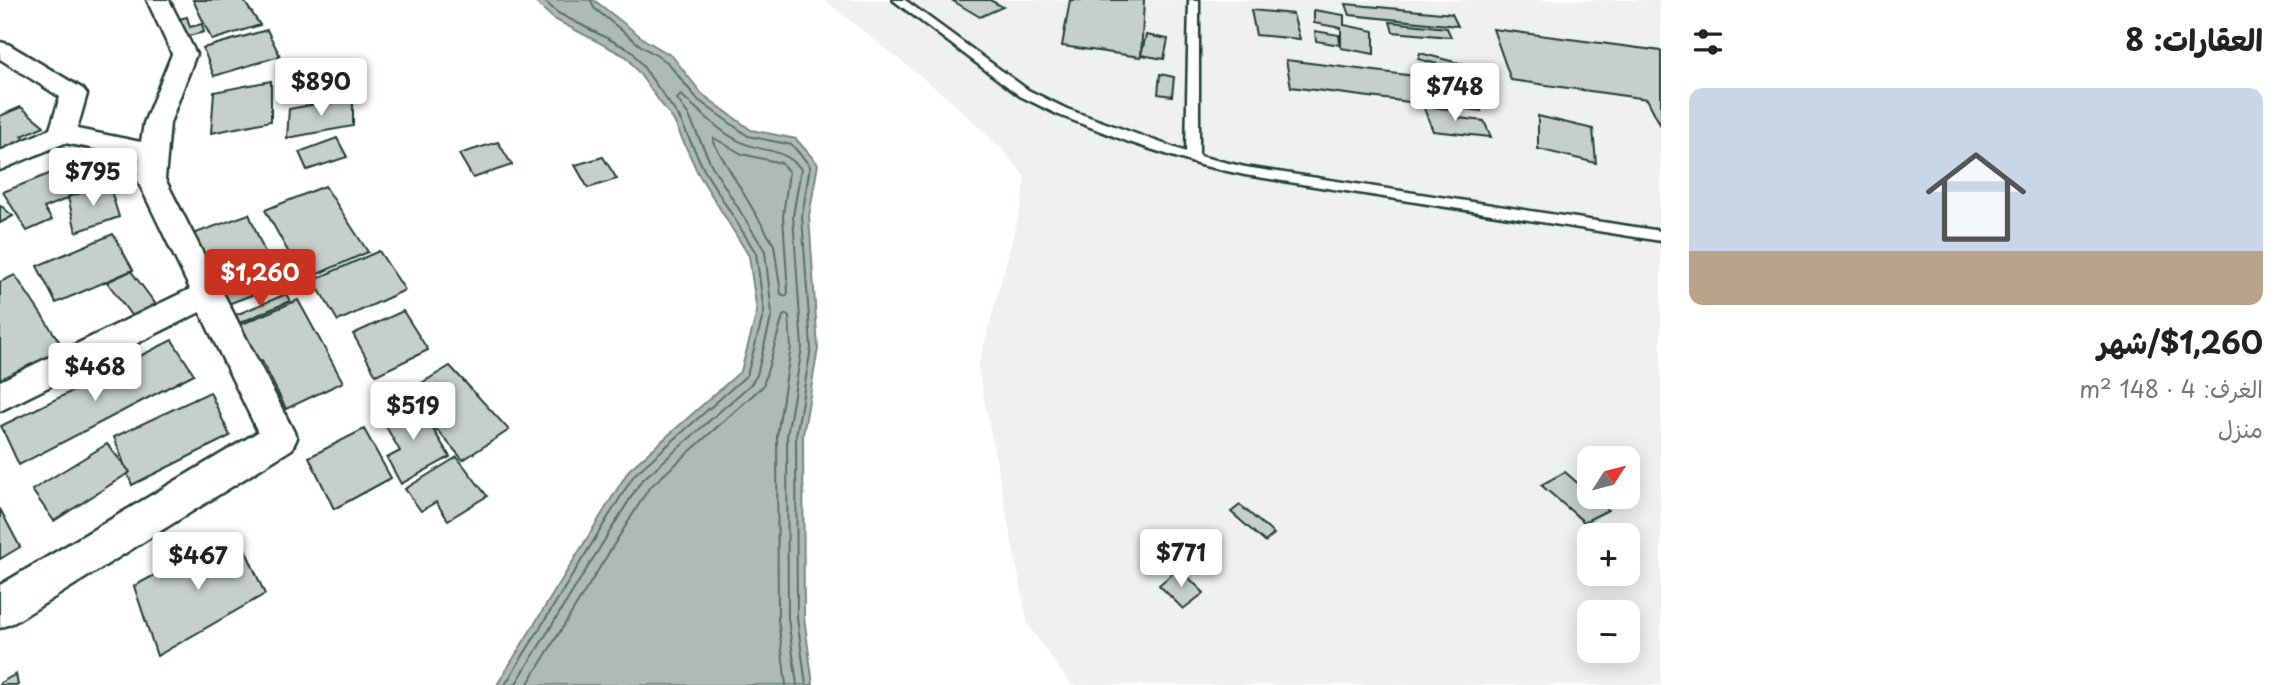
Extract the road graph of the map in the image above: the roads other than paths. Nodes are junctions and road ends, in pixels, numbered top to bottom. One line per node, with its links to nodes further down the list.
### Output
1 (158, 0): 6 (street)
2 (898, 0): 7 (lane)
3 (1194, 0): 7 (lane)
4 (0, 49): 5 (street)
5 (62, 134): 6 (street); 8 (street)
6 (154, 153): 10 (street)
7 (1192, 158): 9 (lane)
8 (0, 161)
9 (1661, 236)
10 (208, 294): 11 (street); 12 (street)
11 (0, 397)
12 (0, 608)

